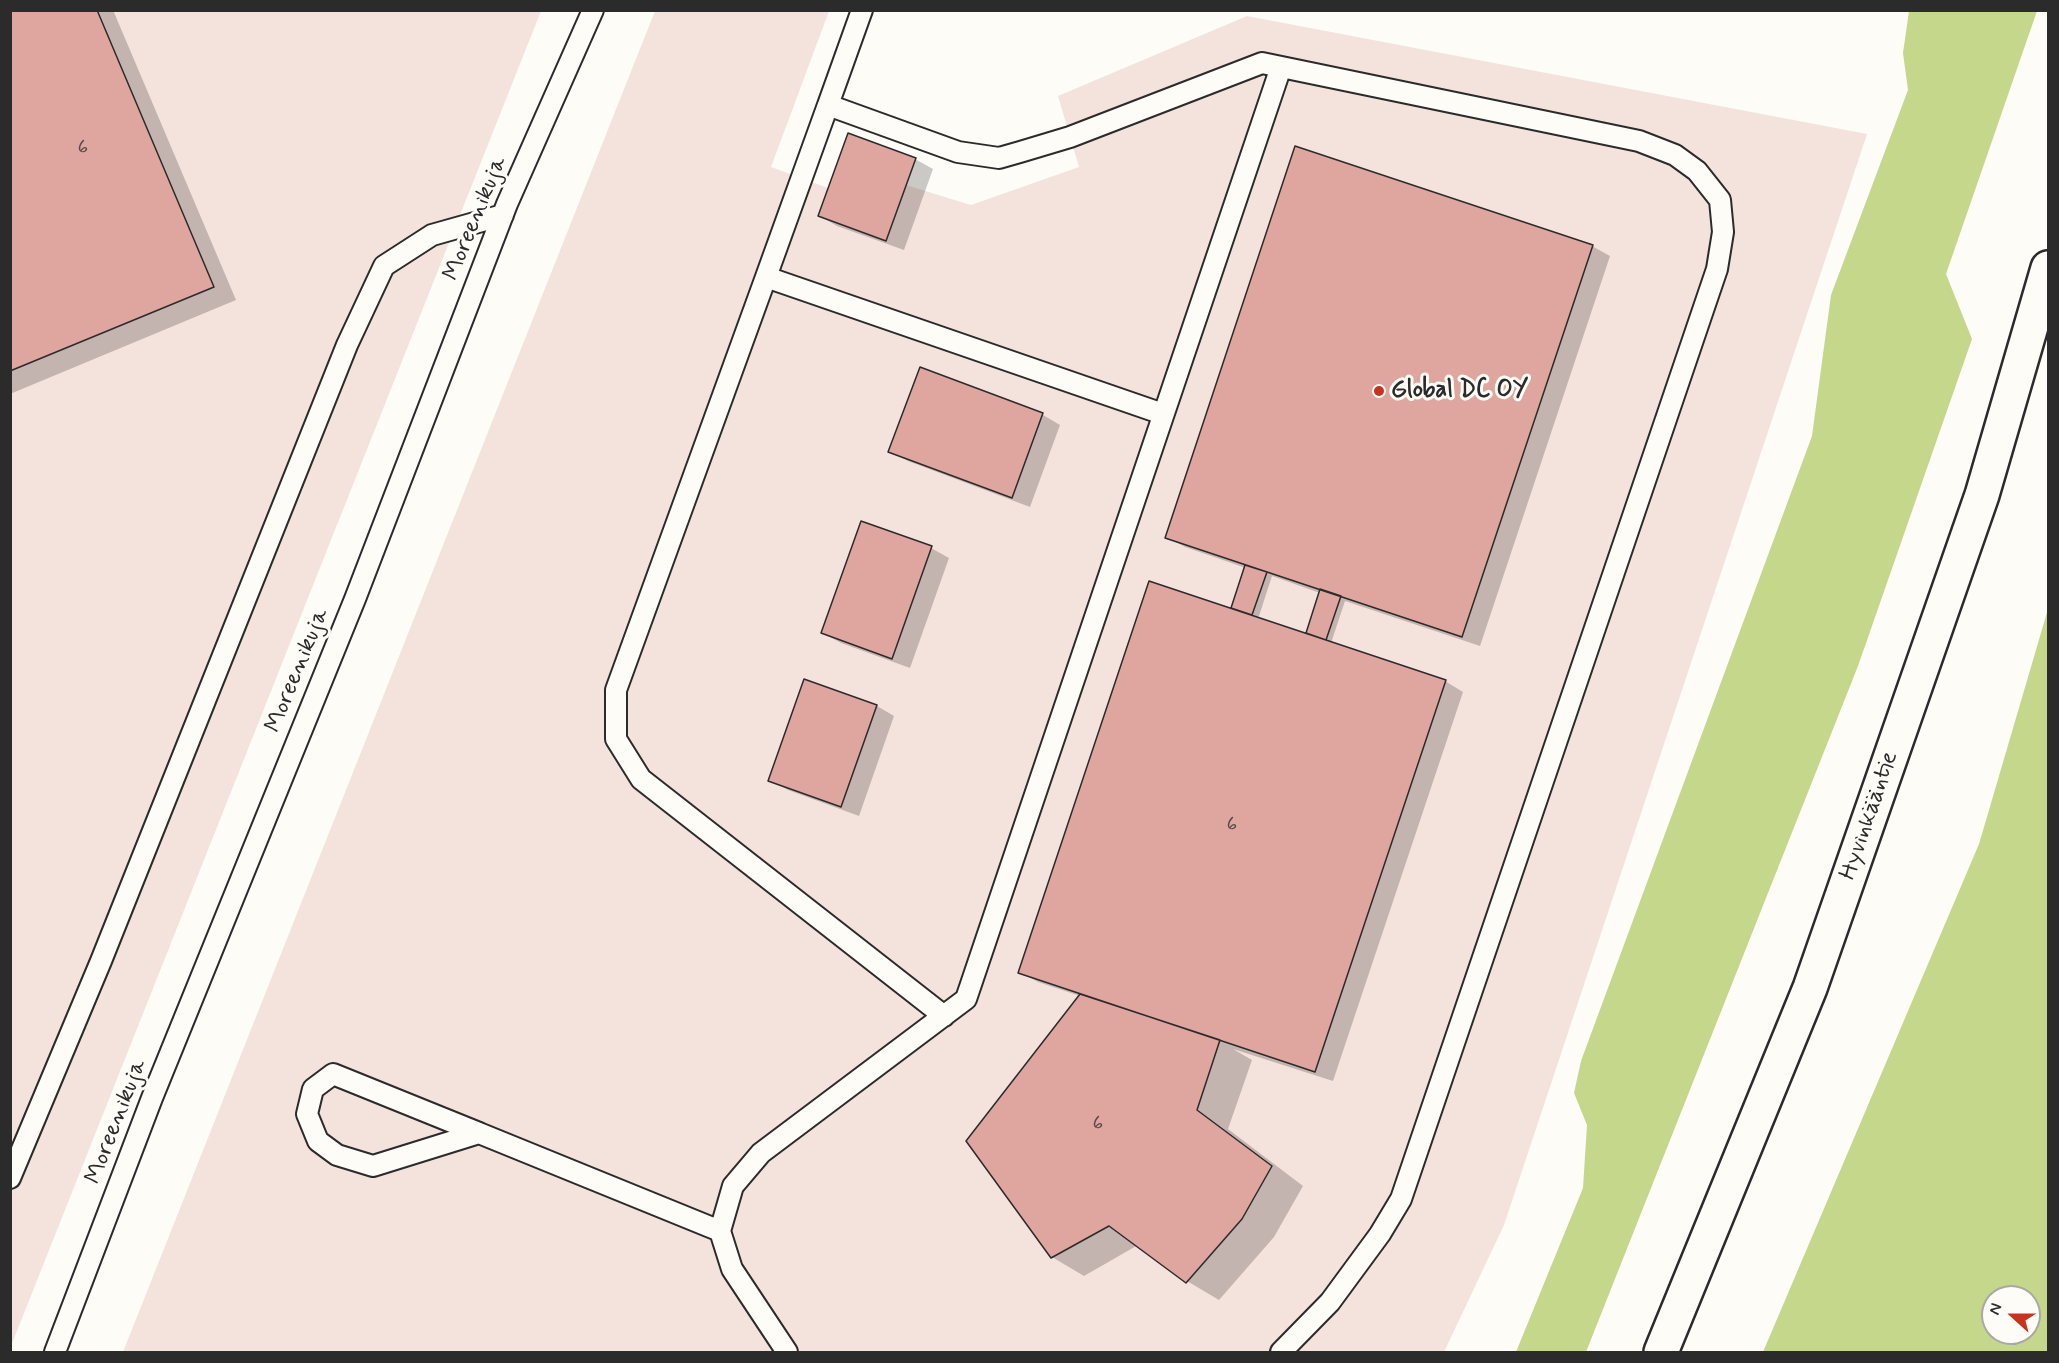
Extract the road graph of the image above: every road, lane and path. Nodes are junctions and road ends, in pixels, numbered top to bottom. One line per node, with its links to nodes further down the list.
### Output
1 (594, 10): 5 (lane, Moreenikuja)
2 (862, 10): 4 (lane)
3 (1281, 67): 4 (lane); 8 (lane); 15 (lane)
4 (828, 105): 7 (lane)
5 (503, 215): 11 (lane); 13 (lane, Moreenikuja)
6 (2049, 268): 16 (highway, Hyvinkääntie)
7 (766, 277): 8 (lane); 9 (lane)
8 (1163, 414): 9 (lane)
9 (944, 1016): 12 (lane)
10 (478, 1133): 10 (lane); 12 (lane)
11 (10, 1178)
12 (720, 1231): 14 (lane)
13 (55, 1353)
14 (787, 1353)
15 (1281, 1353)
16 (1661, 1353)

